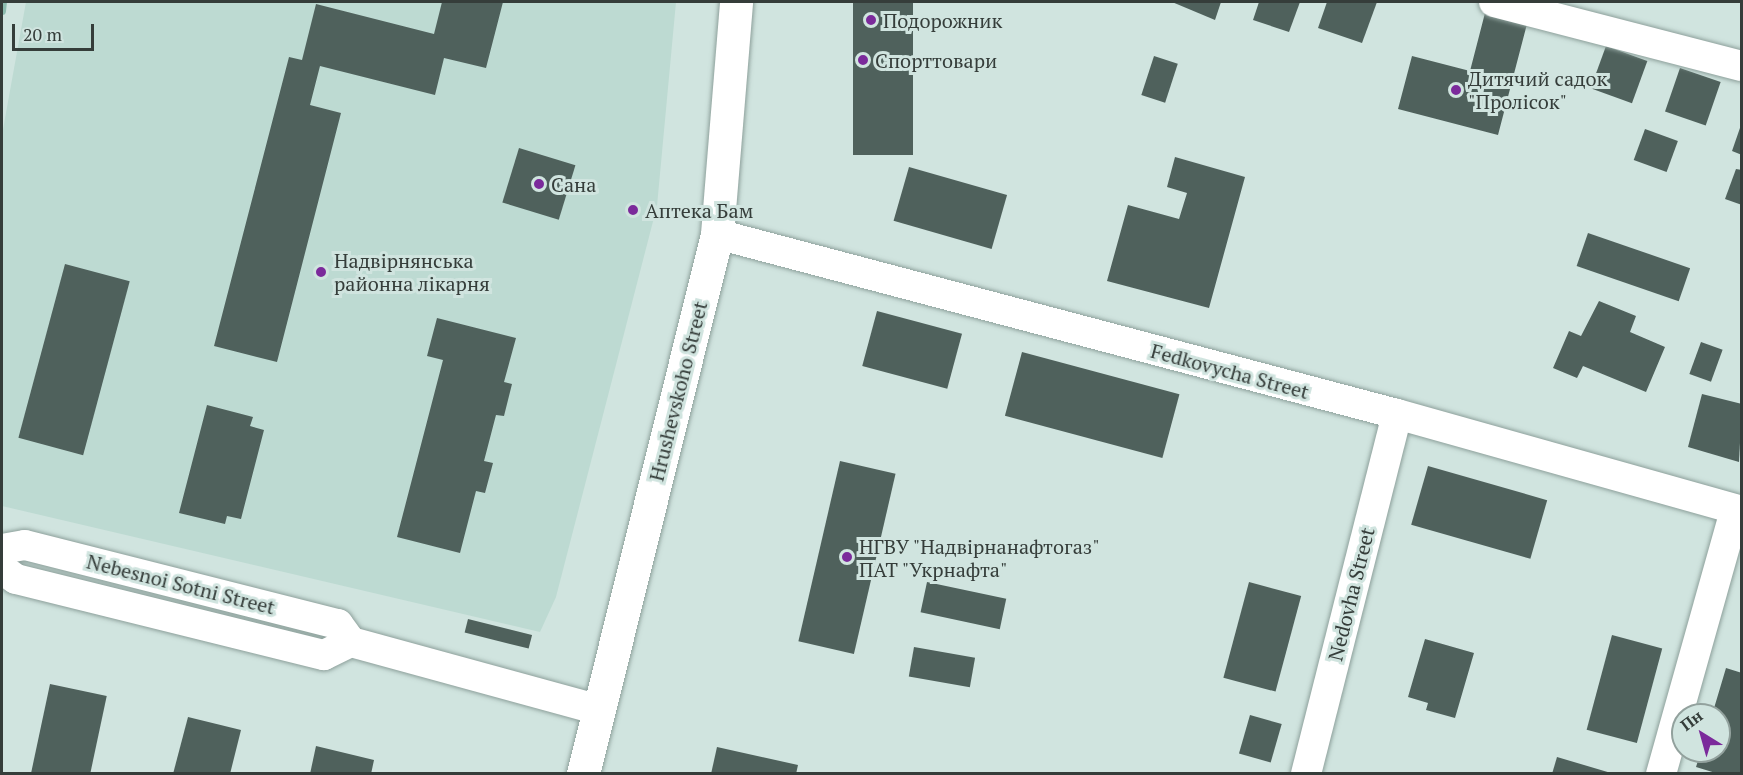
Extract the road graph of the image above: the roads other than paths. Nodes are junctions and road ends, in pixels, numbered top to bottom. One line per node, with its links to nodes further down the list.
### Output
1 (736, 2): 4 (street, Hrushevskoho Street)
2 (1494, 2): 3 (street)
3 (1742, 66)
4 (717, 234): 5 (street, Fedkovycha Street); 10 (street, Hrushevskoho Street)
5 (1397, 414): 6 (street, Fedkovycha Street); 12 (street, Nedovha Street)
6 (1738, 511): 13 (street)
7 (2, 549): 9 (street, Nebesnoi Sotni Street)
8 (2, 569): 9 (street, Nebesnoi Sotni Street)
9 (351, 642): 10 (street, Nebesnoi Sotni Street)
10 (599, 710): 11 (street, Hrushevskoho Street)
11 (583, 774)
12 (1306, 774)
13 (1661, 774)

